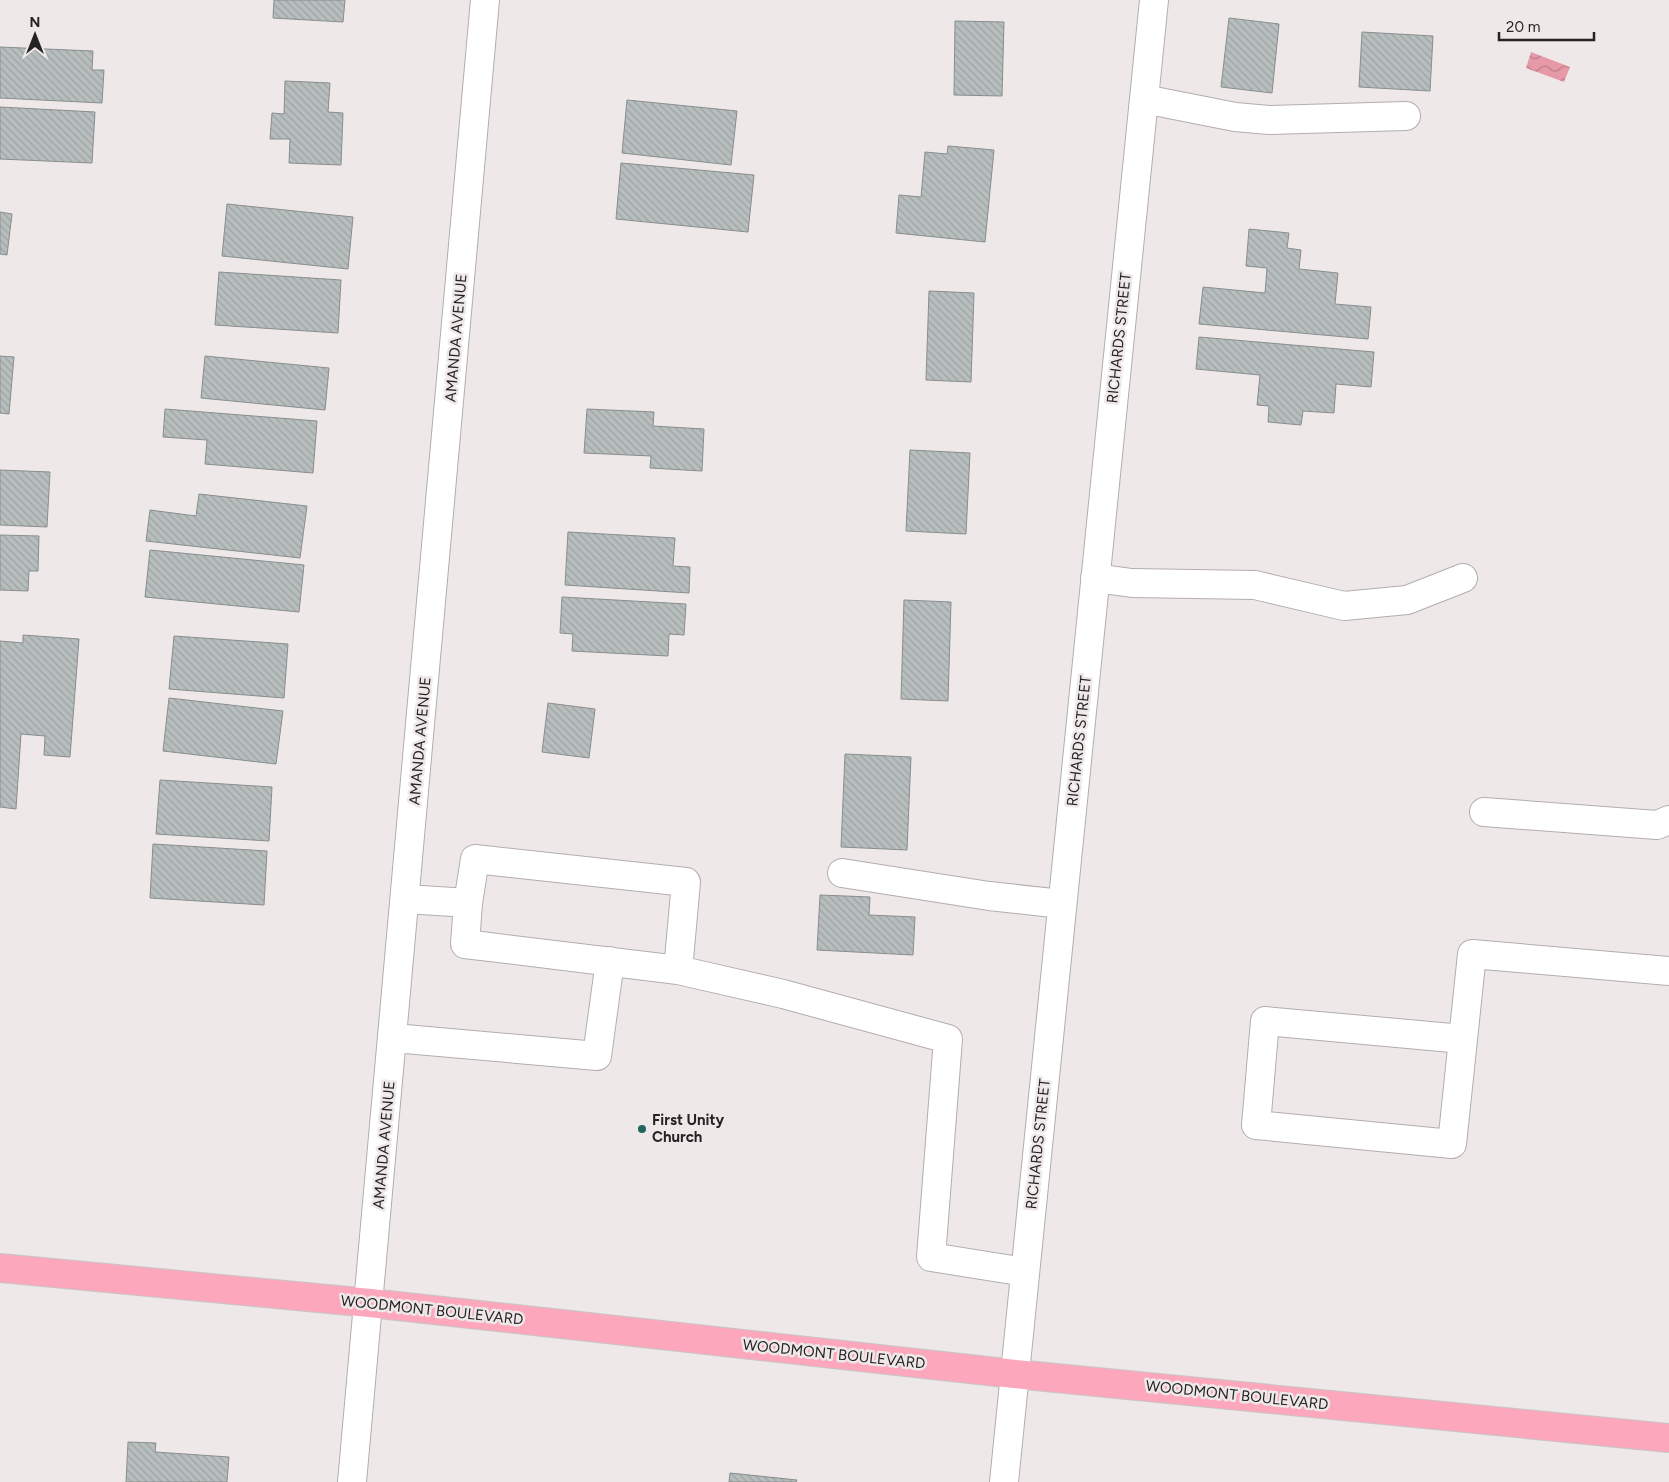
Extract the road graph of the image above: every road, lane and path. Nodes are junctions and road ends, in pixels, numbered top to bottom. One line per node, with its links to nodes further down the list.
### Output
1 (485, 0): 10 (street, AMANDA AVENUE)
2 (1154, 0): 3 (street, RICHARDS STREET)
3 (1144, 99): 4 (street); 5 (street, RICHARDS STREET)
4 (1406, 116)
5 (1095, 578): 6 (street); 12 (street, RICHARDS STREET)
6 (1464, 578)
7 (1484, 812): 8 (street)
8 (1669, 820)
9 (842, 873): 12 (street)
10 (406, 899): 11 (street); 16 (street, AMANDA AVENUE)
11 (468, 903): 13 (street); 14 (street)
12 (1062, 904): 19 (street, RICHARDS STREET)
13 (610, 962): 14 (street); 16 (street)
14 (678, 970): 19 (street)
15 (1669, 971): 17 (street)
16 (394, 1038): 20 (street, AMANDA AVENUE)
17 (1463, 1039): 17 (street)
18 (0, 1268): 20 (main road, WOODMONT BOULEVARD)
19 (1025, 1272): 21 (street, RICHARDS STREET)
20 (370, 1303): 21 (main road, WOODMONT BOULEVARD); 23 (street, AMANDA AVENUE)
21 (1015, 1374): 22 (main road, WOODMONT BOULEVARD); 24 (street, RICHARDS STREET)
22 (1669, 1438)
23 (352, 1482)
24 (1004, 1482)

